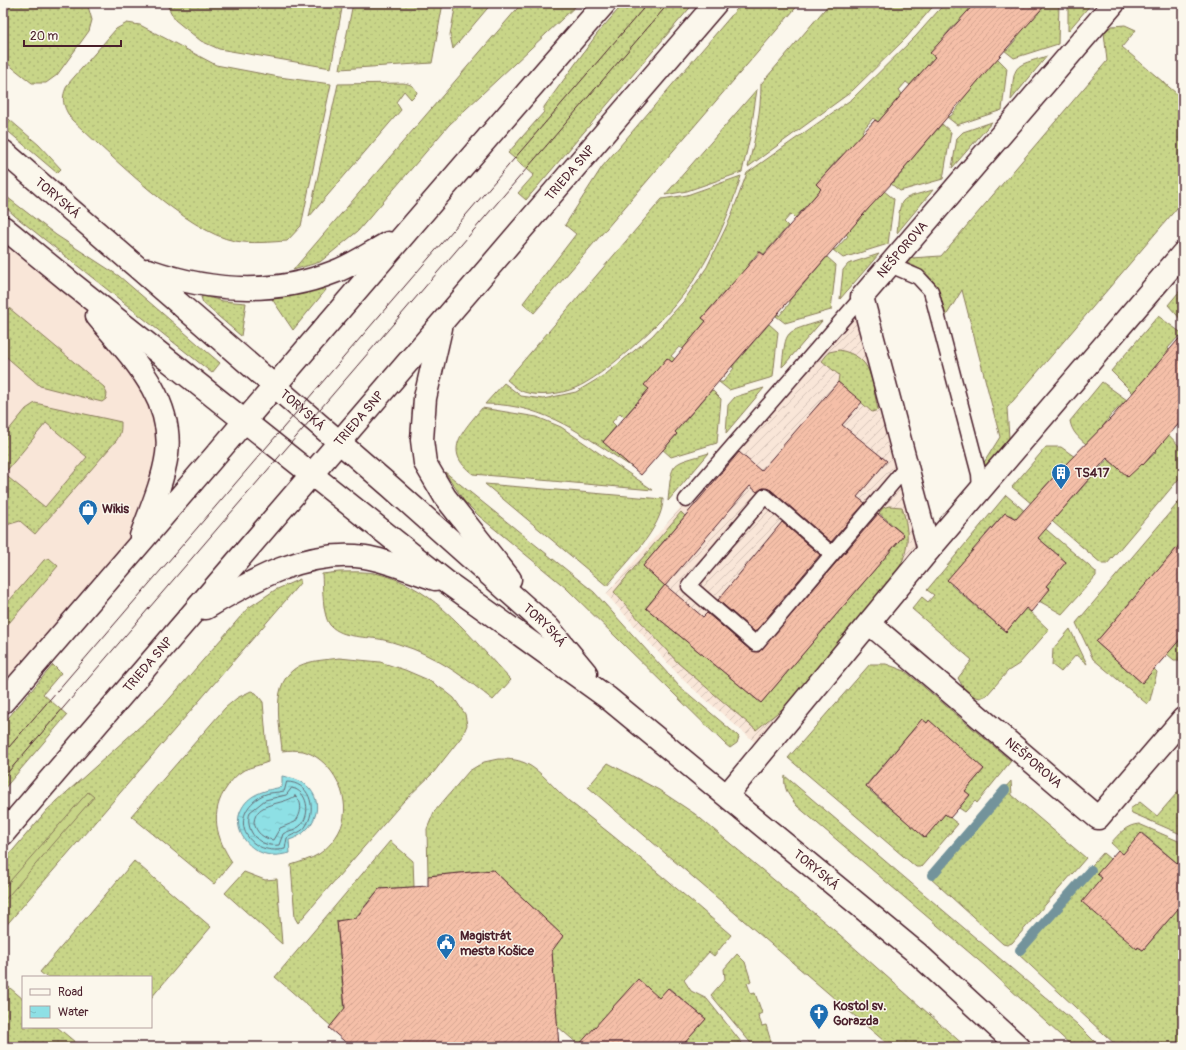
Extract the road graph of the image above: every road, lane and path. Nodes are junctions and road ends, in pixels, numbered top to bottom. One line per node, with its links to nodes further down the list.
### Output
1 (605, 3): 6 (street)
2 (716, 3): 12 (street, TRIEDA SNP)
3 (1114, 3): 8 (street, NEŠPOROVA)
4 (3, 151): 9 (street, TORYSKÁ)
5 (3, 227): 10 (street, TORYSKÁ)
6 (403, 234): 9 (street); 13 (street)
7 (1183, 253): 18 (street)
8 (890, 264): 11 (street, NEŠPOROVA); 18 (lane)
9 (139, 267): 13 (street, TORYSKÁ)
10 (70, 282): 14 (street, TORYSKÁ); 20 (street)
11 (862, 297): 16 (street); 19 (lane)
12 (442, 324): 15 (street, TRIEDA SNP); 26 (street)
13 (274, 386): 14 (street); 15 (street, TORYSKÁ)
14 (244, 421): 17 (street, TORYSKÁ); 20 (street)
15 (340, 443): 17 (street, TRIEDA SNP); 26 (street, TORYSKÁ)
16 (907, 466): 21 (street); 22 (lane)
17 (312, 475): 23 (street, TORYSKÁ); 24 (street, TRIEDA SNP)
18 (980, 491): 21 (street)
19 (686, 500)
20 (137, 548): 28 (street)
21 (929, 550): 25 (street)
22 (832, 554): 22 (lane)
23 (448, 583): 24 (street); 27 (street, TORYSKÁ)
24 (190, 617): 31 (street, TRIEDA SNP)
25 (869, 623): 29 (street, NEŠPOROVA); 30 (street)
26 (548, 627): 27 (street, TORYSKÁ)
27 (608, 698): 30 (street, TORYSKÁ)
28 (3, 702)
29 (1183, 719)
30 (726, 795): 32 (street, TORYSKÁ)
31 (3, 834)
32 (1019, 1047)

